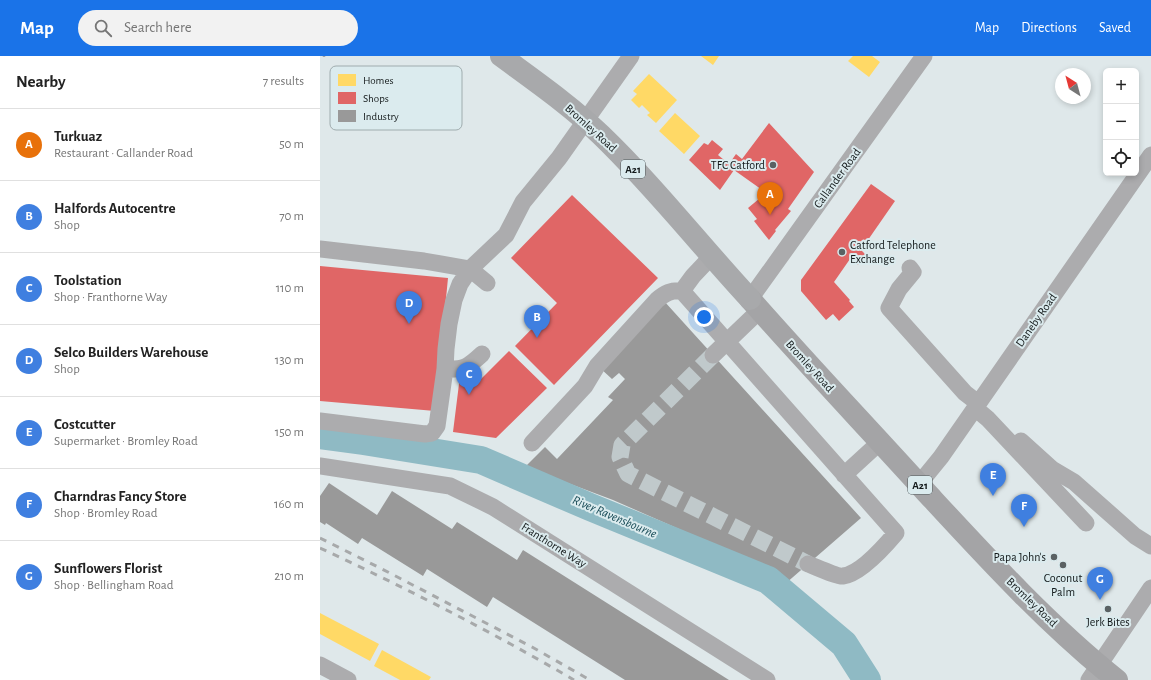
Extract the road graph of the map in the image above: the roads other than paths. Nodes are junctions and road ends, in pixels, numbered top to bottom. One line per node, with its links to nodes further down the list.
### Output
1 (501, 56): 4 (highway, Bromley Road / A21)
2 (632, 56): 4 (street)
3 (924, 56): 12 (street, Callander Road)
4 (585, 121): 7 (highway, Bromley Road / A21); 9 (street)
5 (1151, 155): 17 (street, Daneby Road)
6 (320, 250): 9 (street)
7 (711, 257): 11 (street); 12 (highway, Bromley Road / A21)
8 (910, 268): 17 (street)
9 (470, 269): 10 (street); 16 (street)
10 (487, 283)
11 (682, 291): 13 (street); 21 (street)
12 (755, 305): 13 (street, Callander Road); 20 (main road, Bromley Road / A21)
13 (726, 342): 15 (street, Callander Road); 23 (street)
14 (482, 354): 16 (street)
15 (713, 355)
16 (445, 369): 18 (street)
17 (976, 406): 24 (street, Daneby Road); 25 (street)
18 (320, 421)
19 (1021, 441): 26 (street)
20 (880, 442): 23 (street); 24 (main road, Bromley Road / A21)
21 (532, 443)
22 (320, 466): 32 (street, Franthorne Way)
23 (844, 475): 27 (street)
24 (919, 484): 30 (main road, Bromley Road / A21)
25 (1086, 522)
26 (1151, 546)
27 (808, 564)
28 (1151, 588): 30 (street)
29 (320, 665): 31 (street)
30 (1094, 672): 33 (main road, Bromley Road / A21)
31 (348, 680)
32 (767, 680)
33 (1117, 680)

